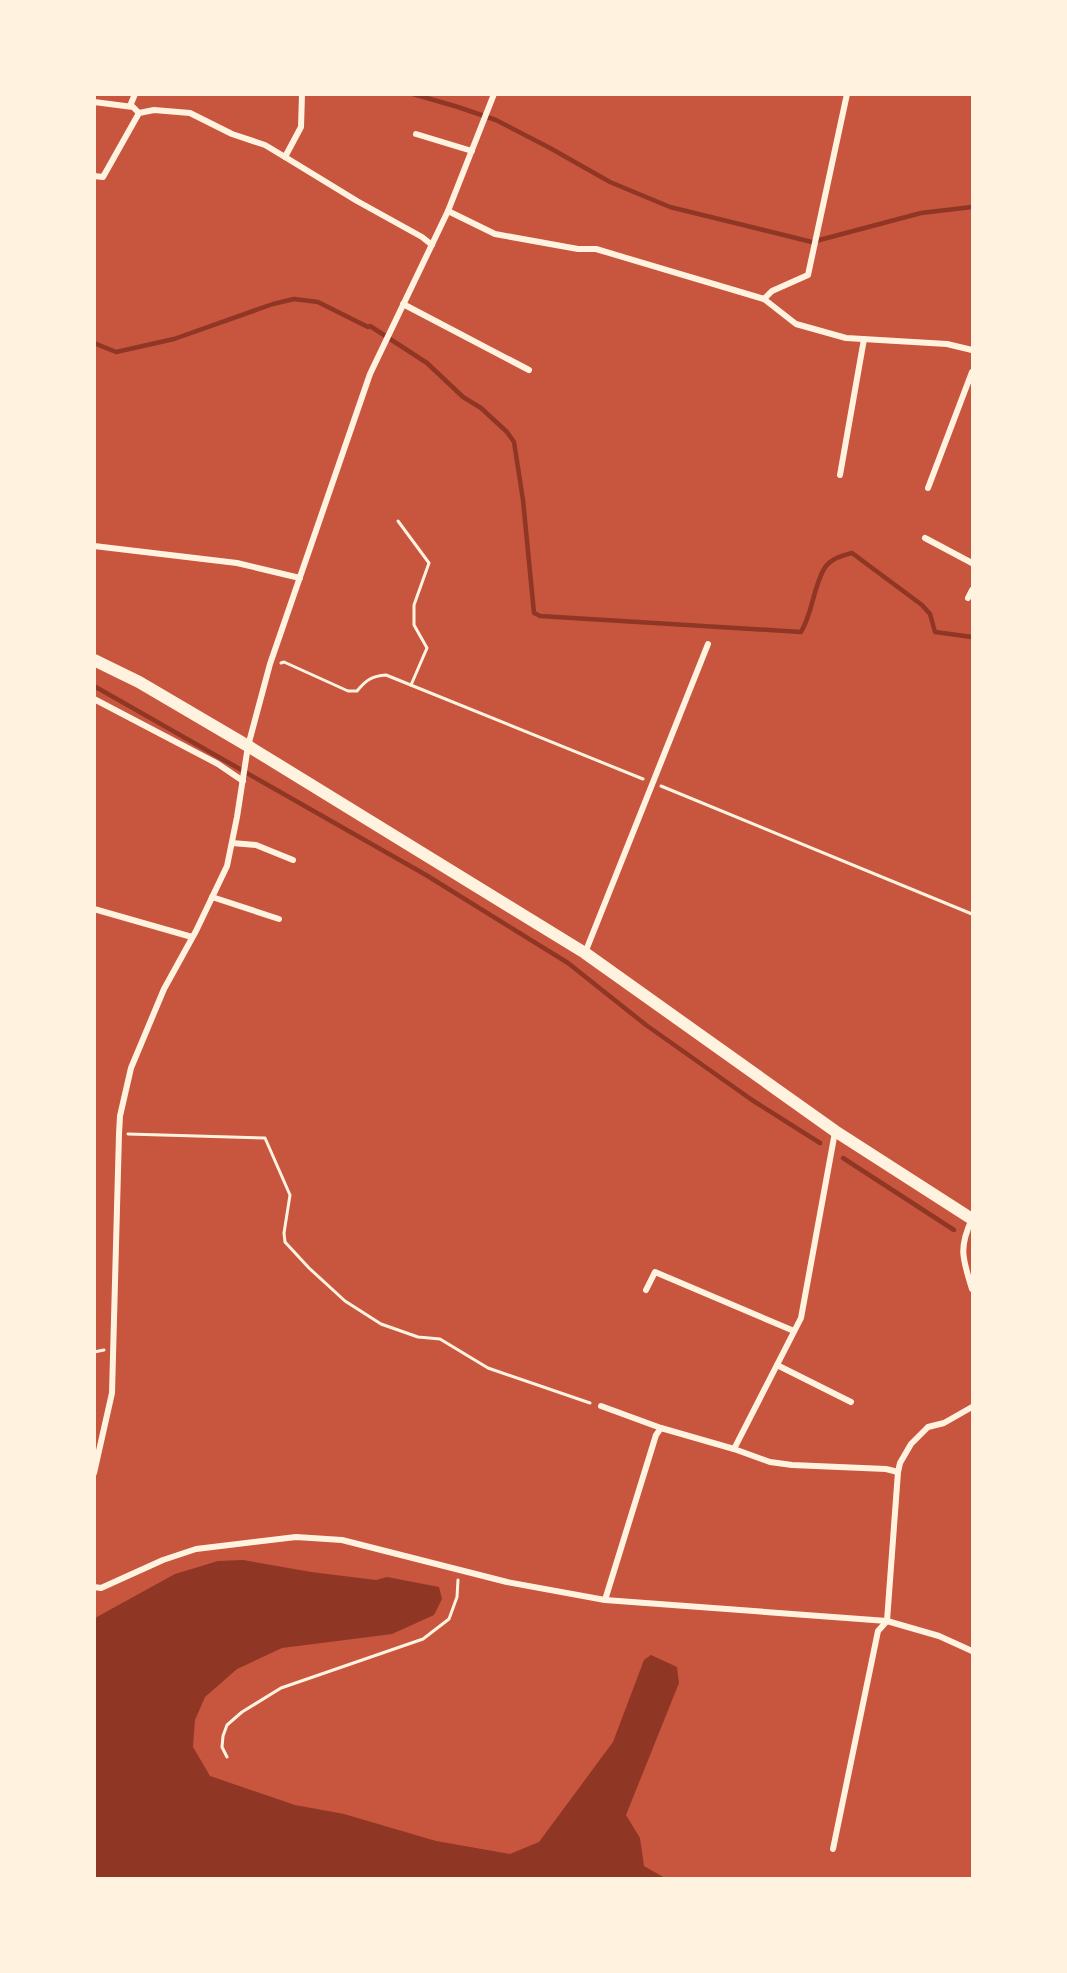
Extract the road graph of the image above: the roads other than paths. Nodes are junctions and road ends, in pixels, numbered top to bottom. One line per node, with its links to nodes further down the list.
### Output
1 (135, 94): 6 (street)
2 (302, 94): 10 (street)
3 (494, 94): 9 (street)
4 (847, 94): 14 (street)
5 (94, 102): 6 (street)
6 (130, 106): 7 (street)
7 (139, 113): 10 (street); 11 (street)
8 (416, 134): 9 (street)
9 (472, 151): 12 (street)
10 (285, 157): 13 (street)
11 (94, 176)
12 (448, 211): 13 (street); 14 (street)
13 (432, 245): 15 (street)
14 (764, 299): 16 (street)
15 (403, 304): 18 (street); 25 (street)
16 (864, 339): 17 (street); 20 (street)
17 (972, 350)
18 (529, 370)
19 (972, 372): 21 (street)
20 (840, 475)
21 (928, 488)
22 (925, 538): 24 (street)
23 (94, 546): 25 (street)
24 (972, 563)
25 (300, 578): 31 (street)
26 (972, 590): 27 (street)
27 (968, 598)
28 (708, 644): 39 (street)
29 (94, 660): 31 (main road)
30 (94, 699): 32 (street)
31 (248, 746): 32 (street); 39 (main road)
32 (243, 781): 33 (street)
33 (232, 843): 34 (street); 35 (street)
34 (293, 860)
35 (212, 897): 37 (street); 38 (street)
36 (94, 909): 38 (street)
37 (279, 919)
38 (192, 937): 52 (street)
39 (585, 953): 40 (main road)
40 (835, 1131): 41 (main road); 44 (street)
41 (972, 1219): 42 (street)
42 (972, 1289)
43 (646, 1290): 44 (street)
44 (795, 1331): 45 (street)
45 (777, 1365): 46 (street); 50 (street)
46 (851, 1402)
47 (601, 1406): 49 (street)
48 (972, 1407): 51 (street)
49 (661, 1428): 50 (street); 54 (street)
50 (734, 1449): 51 (street)
51 (898, 1472): 55 (street)
52 (94, 1473)
53 (94, 1587): 54 (street)
54 (605, 1600): 55 (street)
55 (887, 1621): 56 (street); 57 (street)
56 (972, 1651)
57 (833, 1849)

